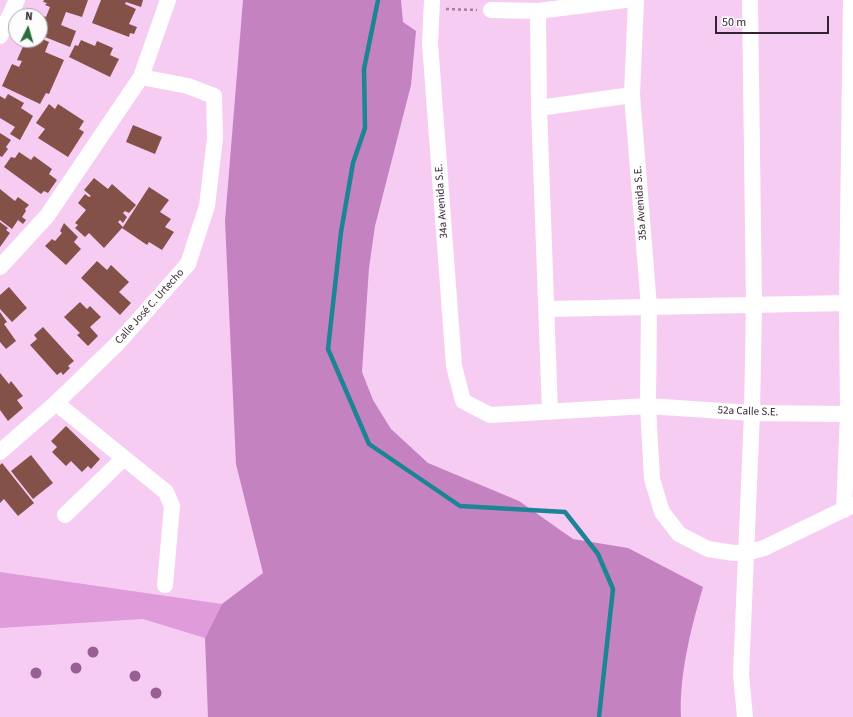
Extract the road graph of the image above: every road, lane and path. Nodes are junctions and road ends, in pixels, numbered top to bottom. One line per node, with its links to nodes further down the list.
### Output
1 (16, 0): 10 (street)
2 (168, 0): 11 (street)
3 (625, 0): 9 (street)
4 (636, 0): 12 (street, 35a Avenida S.E.)
5 (750, 0): 16 (street)
6 (851, 0): 15 (street)
7 (432, 4): 8 (path); 19 (street, 34a Avenida S.E.)
8 (492, 10): 9 (street)
9 (538, 11): 13 (street)
10 (0, 36)
11 (141, 77): 14 (street); 20 (street, Calle José C. Urtecho)
12 (632, 95): 13 (street); 17 (street, 35a Avenida S.E.)
13 (539, 108): 18 (street)
14 (0, 267)
15 (847, 303): 16 (street); 24 (street)
16 (754, 305): 17 (street); 23 (street)
17 (649, 307): 18 (street); 21 (street, 35a Avenida S.E.)
18 (548, 310): 22 (street)
19 (463, 401): 22 (street, 52a Calle S.E.)
20 (56, 402): 25 (street, Calle José C. Urtecho); 26 (street)
21 (648, 406): 22 (street, 52a Calle S.E.); 23 (street, 52a Calle S.E.); 29 (street, 35a Avenida S.E.)
22 (550, 412)
23 (752, 413): 24 (street, 52a Calle S.E.); 29 (street)
24 (848, 414): 27 (street)
25 (0, 452)
26 (124, 458): 28 (street); 30 (street)
27 (849, 508): 29 (street)
28 (65, 515)
29 (746, 553): 31 (street)
30 (165, 585)
31 (745, 717)

